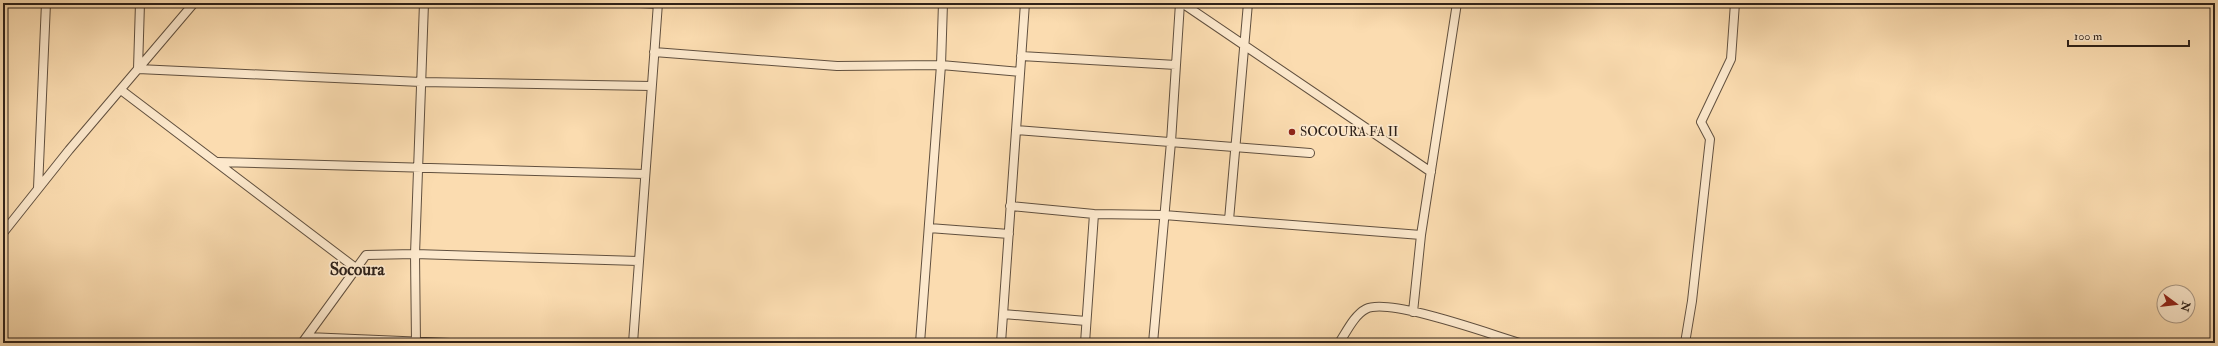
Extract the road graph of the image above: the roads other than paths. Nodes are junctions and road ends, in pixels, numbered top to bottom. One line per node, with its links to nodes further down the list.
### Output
1 (46, 3): 31 (street)
2 (140, 3): 18 (street)
3 (194, 3): 18 (street)
4 (424, 3): 20 (street)
5 (640, 3): 12 (street)
6 (943, 3): 16 (street)
7 (1025, 3): 15 (street)
8 (1181, 3): 13 (street); 17 (street)
9 (1248, 3): 13 (street)
10 (1457, 3): 29 (street)
11 (1735, 3): 56 (street)
12 (658, 4): 14 (street)
13 (1243, 46): 25 (street); 29 (street)
14 (654, 52): 16 (street); 21 (street)
15 (1021, 56): 17 (street); 19 (street)
16 (941, 65): 19 (street); 36 (street)
17 (1176, 65): 24 (street)
18 (138, 69): 20 (street); 22 (street)
19 (1020, 72): 23 (street)
20 (421, 82): 21 (street); 28 (street)
21 (651, 86): 30 (street)
22 (121, 90): 27 (street); 31 (street)
23 (1016, 130): 24 (street); 32 (street)
24 (1171, 142): 25 (street); 34 (street)
25 (1237, 148): 26 (street); 35 (street)
26 (1310, 154)
27 (218, 162): 28 (street); 42 (street)
28 (418, 167): 30 (street); 40 (street)
29 (1431, 172): 39 (street)
30 (645, 174): 41 (street)
31 (38, 188): 37 (street)
32 (1010, 206): 33 (street); 38 (street)
33 (1094, 214): 34 (street); 45 (street)
34 (1164, 215): 35 (street); 53 (street)
35 (1229, 220): 39 (street)
36 (929, 228): 38 (street); 50 (street)
37 (3, 233)
38 (1008, 234): 44 (street)
39 (1421, 235): 43 (street)
40 (415, 254): 41 (street); 42 (street); 47 (street)
41 (638, 261): 49 (street)
42 (357, 269): 46 (street)
43 (1413, 312): 54 (street); 55 (street)
44 (1003, 314): 45 (street); 51 (street)
45 (1086, 320): 52 (street)
46 (305, 340): 47 (street)
47 (416, 342): 48 (street)
48 (450, 343)
49 (633, 343)
50 (920, 343)
51 (1001, 343)
52 (1085, 343)
53 (1153, 343)
54 (1339, 343)
55 (1520, 343)
56 (1685, 343)

